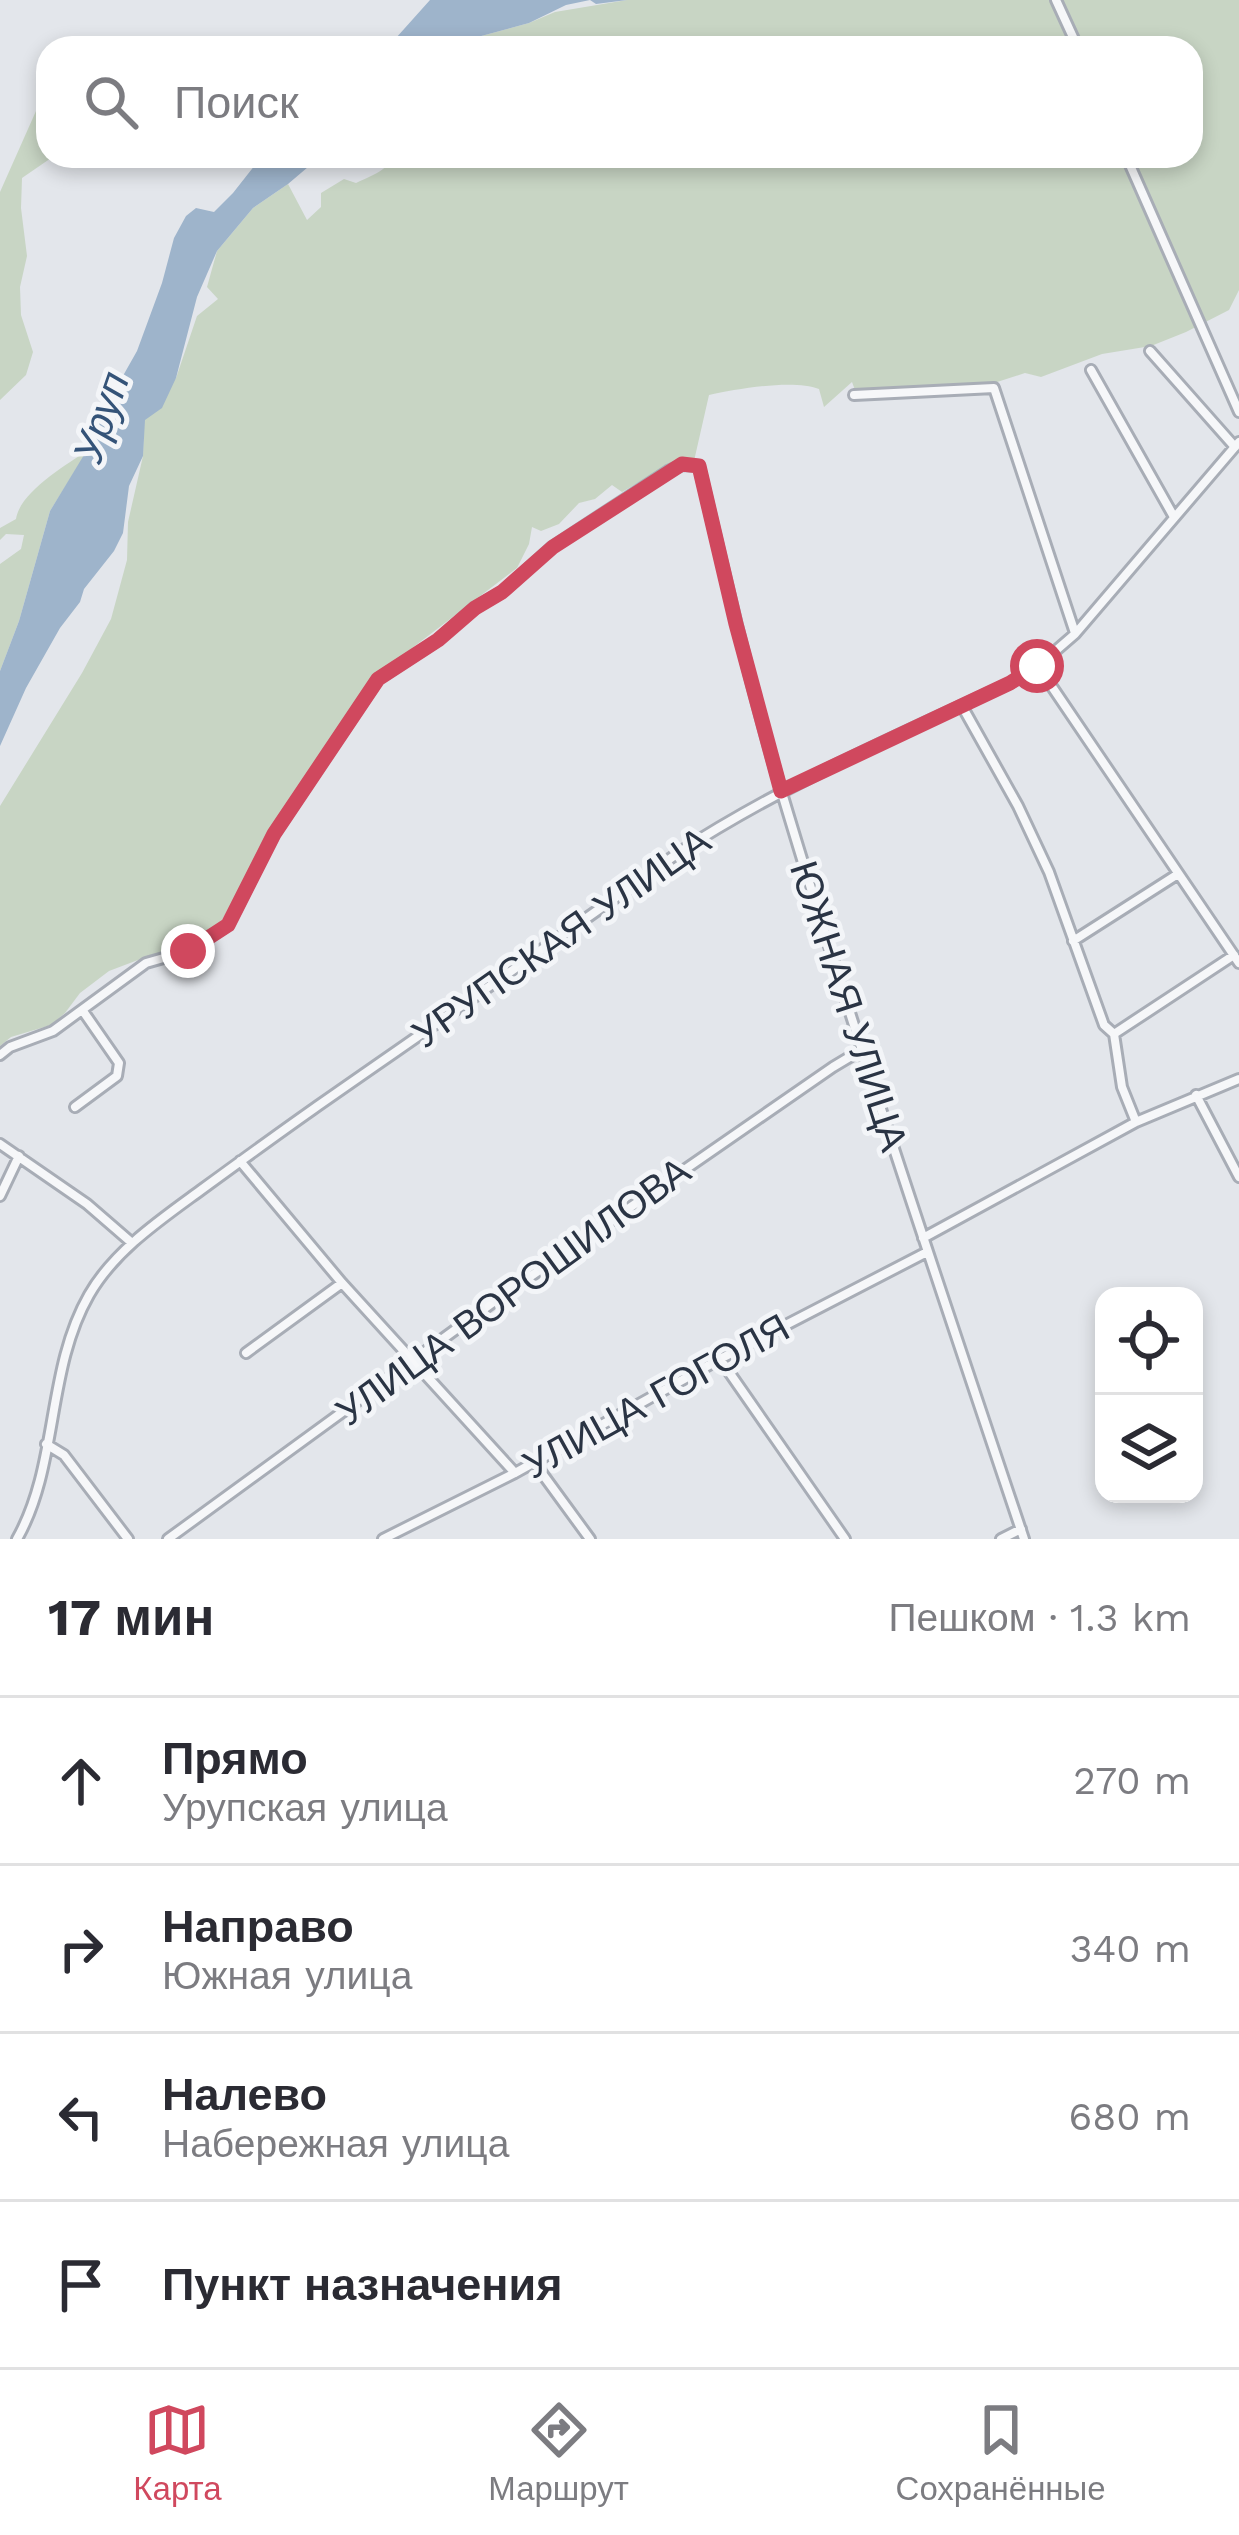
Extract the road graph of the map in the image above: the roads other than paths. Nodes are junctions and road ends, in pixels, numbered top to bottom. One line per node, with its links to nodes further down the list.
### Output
1 (1056, 0): 2 (street)
2 (1072, 36)
3 (1131, 168): 7 (street)
4 (1150, 351): 8 (street)
5 (1090, 370): 9 (street)
6 (854, 395): 10 (street)
7 (1239, 412)
8 (1237, 445): 9 (street, УРУПСКАЯ УЛИЦА)
9 (1174, 517): 10 (street, УРУПСКАЯ УЛИЦА)
10 (1076, 634): 11 (street, УРУПСКАЯ УЛИЦА)
11 (1037, 666): 12 (street, УРУПСКАЯ УЛИЦА); 14 (street)
12 (962, 706): 13 (street, УРУПСКАЯ УЛИЦА); 15 (street)
13 (781, 791): 17 (street, ЮЖНАЯ УЛИЦА); 19 (street, ЮЖНАЯ УЛИЦА); 27 (street, УРУПСКАЯ УЛИЦА)
14 (1178, 874): 15 (street); 16 (street)
15 (1073, 941): 18 (street)
16 (1236, 959): 18 (street)
17 (83, 1010): 20 (street); 23 (street)
18 (1114, 1034): 24 (street)
19 (863, 1049): 30 (street, ЮЖНАЯ УЛИЦА); 36 (street, УЛИЦА ВОРОШИЛОВА)
20 (0, 1055)
21 (1239, 1078): 22 (street)
22 (1196, 1095): 24 (street); 28 (street)
23 (75, 1107)
24 (1136, 1122): 30 (street)
25 (0, 1144): 26 (street)
26 (19, 1156): 29 (street); 31 (street)
27 (240, 1161): 31 (street, УРУПСКАЯ УЛИЦА); 33 (street)
28 (1239, 1178)
29 (0, 1196)
30 (922, 1238): 32 (street, ЮЖНАЯ УЛИЦА)
31 (132, 1243): 37 (street, УРУПСКАЯ УЛИЦА)
32 (927, 1252): 35 (street, УЛИЦА ГОГОЛЯ); 40 (street, ЮЖНАЯ УЛИЦА)
33 (343, 1283): 34 (street); 36 (street)
34 (246, 1353)
35 (720, 1360): 38 (street, УЛИЦА ГОГОЛЯ); 46 (street)
36 (413, 1363): 39 (street); 43 (street, УЛИЦА ВОРОШИЛОВА)
37 (46, 1444): 41 (street, УРУПСКАЯ УЛИЦА); 42 (street)
38 (533, 1461): 39 (street, УЛИЦА ГОГОЛЯ); 45 (street)
39 (515, 1473): 44 (street, УЛИЦА ГОГОЛЯ)
40 (1023, 1534): 47 (street)
41 (17, 1539)
42 (128, 1539)
43 (168, 1539)
44 (383, 1539)
45 (590, 1539)
46 (844, 1539)
47 (1000, 1539)

